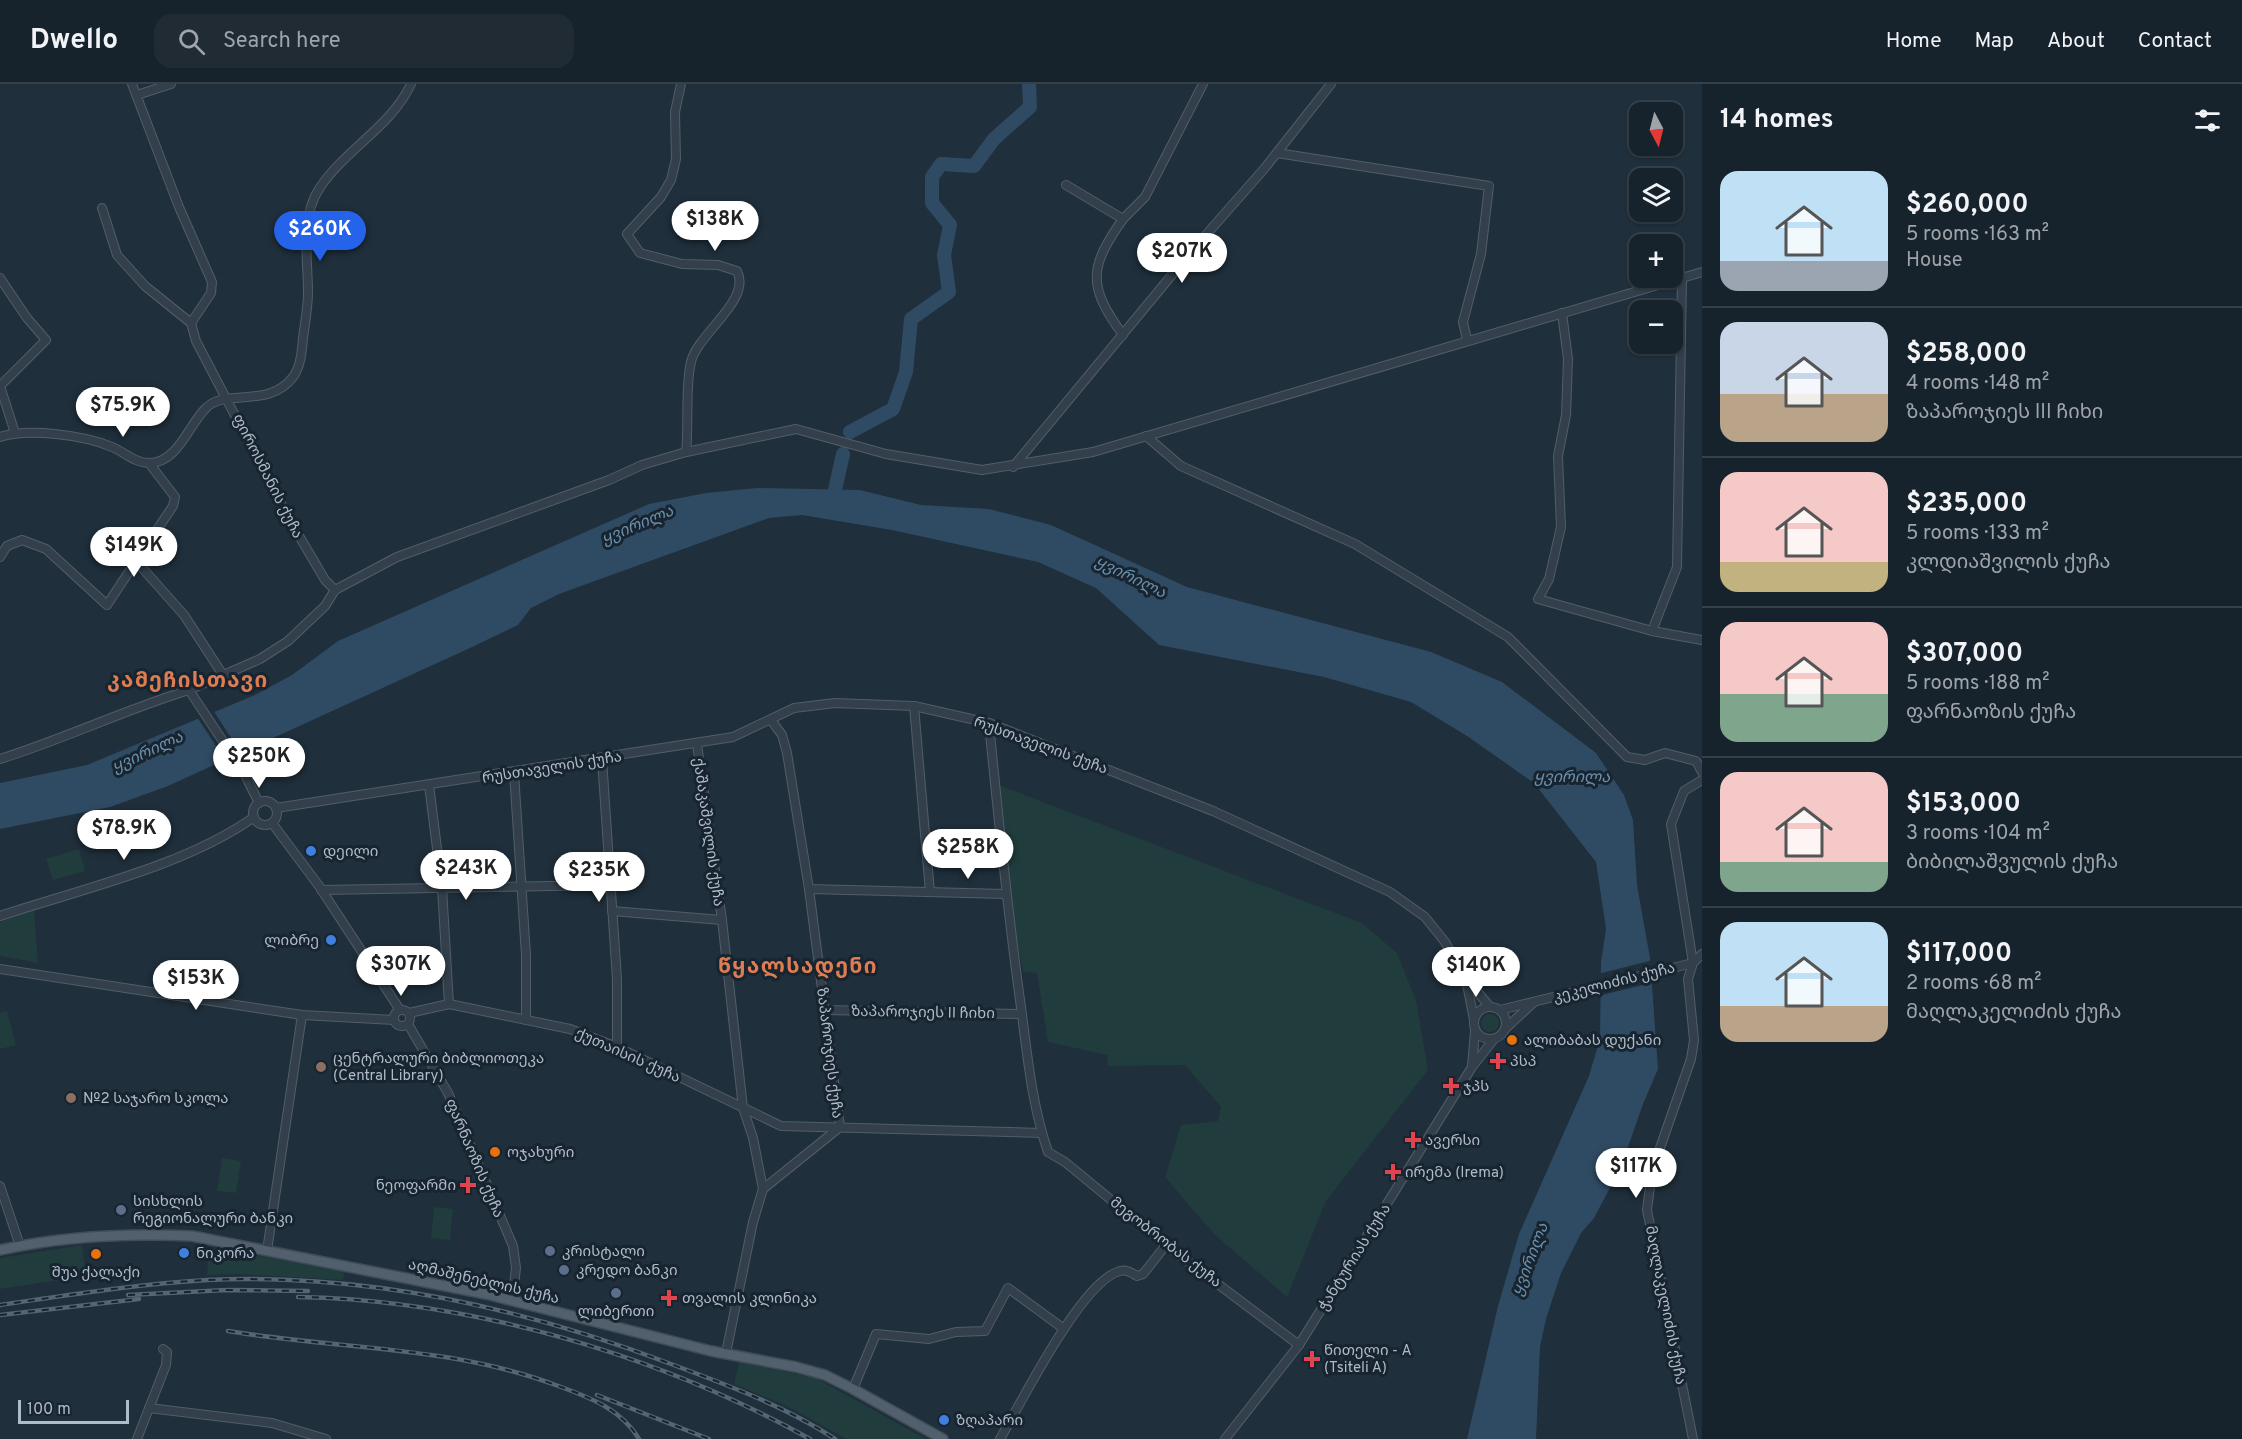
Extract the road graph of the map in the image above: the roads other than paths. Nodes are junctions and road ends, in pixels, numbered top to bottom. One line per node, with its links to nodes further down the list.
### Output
1 (132, 84): 7 (street)
2 (171, 84): 7 (street)
3 (411, 84): 21 (street)
4 (681, 84): 25 (street)
5 (1203, 84): 11 (street)
6 (1331, 84): 8 (street)
7 (137, 95): 18 (street)
8 (1277, 153): 19 (street); 20 (street)
9 (1066, 185): 11 (street)
10 (102, 208): 18 (street)
11 (1123, 219): 19 (street)
12 (1702, 272): 14 (street)
13 (0, 278): 22 (street)
14 (1683, 278)
15 (1648, 288): 17 (street)
16 (1682, 288): 31 (street)
17 (1562, 313): 20 (street); 31 (street)
18 (191, 323): 21 (street)
19 (1123, 335): 27 (street)
20 (1467, 340): 23 (street)
21 (228, 398): 26 (street, ფიროსმანის ქუჩა); 30 (street, ფიროსმანის ქუჩა)
22 (15, 433): 24 (street); 26 (street)
23 (1146, 436): 27 (street); 41 (street)
24 (0, 437)
25 (686, 452): 27 (street); 30 (street)
26 (149, 463): 29 (street)
27 (1013, 467)
28 (0, 556): 29 (street)
29 (136, 561): 33 (street)
30 (335, 590): 33 (street)
31 (1652, 631): 32 (street)
32 (1702, 640)
33 (223, 675): 34 (street)
34 (189, 690): 39 (street); 45 (street)
35 (914, 706): 36 (street, რუსთაველის ქუჩა); 37 (street, რუსთაველის ქუჩა); 54 (street)
36 (771, 720): 38 (street, რუსთაველის ქუჩა); 52 (street, ზაპაროჯიეს ქუჩა)
37 (989, 723): 55 (street); 63 (street, რუსთაველის ქუჩა)
38 (697, 744): 40 (street, რუსთაველის ქუჩა); 58 (street, ქაშაკაშვილის ქუჩა)
39 (0, 759)
40 (602, 759): 42 (street, რუსთაველის ქუჩა); 49 (street)
41 (1702, 772)
42 (514, 773): 44 (street, რუსთაველის ქუჩა); 50 (street)
43 (1702, 780): 60 (street, მაღლაკელიძის ქუჩა)
44 (429, 786): 46 (street, რუსთაველის ქუჩა); 51 (street)
45 (259, 803): 46 (street); 47 (street)
46 (276, 808): 48 (street)
47 (254, 817): 48 (street); 57 (street)
48 (272, 823): 53 (street)
49 (611, 885): 50 (street); 56 (street)
50 (522, 887): 51 (street); 74 (street)
51 (442, 888): 53 (street); 65 (street)
52 (809, 889): 54 (street); 68 (street, ზაპაროჯიეს ქუჩა)
53 (321, 890): 67 (street)
54 (930, 892): 55 (street)
55 (1005, 894): 71 (street)
56 (612, 911): 58 (street, ქაშაკაშვილის ქუჩა); 80 (street)
57 (0, 915)
58 (722, 921): 82 (street, ქაშაკაშვილის ქუჩა)
59 (1702, 954): 60 (street, კეკელიძის ქუჩა)
60 (1693, 963): 61 (street, კეკელიძის ქუჩა); 64 (street, კეკელიძის ქუჩა); 103 (street, მაღლაკელიძის ქუჩა)
61 (1702, 966)
62 (0, 969): 72 (street)
63 (1465, 977): 66 (street, რუსთაველის ქუჩა); 75 (street, რუსთაველის ქუჩა)
64 (1536, 1001): 69 (street, კეკელიძის ქუჩა); 77 (street, კეკელიძის ქუჩა)
65 (450, 1004): 70 (street, ქუთაისის ქუჩა); 74 (street, ქუთაისის ქუჩა)
66 (1490, 1007): 69 (street); 75 (street)
67 (400, 1010): 70 (street); 73 (street)
68 (825, 1010): 71 (street, ზაპაროჯიეს II ჩიხი); 83 (street, ზაპაროჯიეს ქუჩა)
69 (1500, 1010): 77 (street)
70 (409, 1013): 76 (street)
71 (1022, 1014): 84 (street)
72 (302, 1015): 73 (street); 90 (street)
73 (394, 1020): 76 (street)
74 (526, 1020): 80 (street, ქუთაისის ქუჩა)
75 (1474, 1020): 78 (street)
76 (408, 1024): 91 (street, ფარნაოზის ქუჩა)
77 (1506, 1028): 79 (street)
78 (1475, 1031): 79 (street); 81 (street, ჭანტურიას ქუჩა)
79 (1494, 1039): 81 (street, ჭანტურიას ქუჩა)
80 (617, 1047): 82 (street, ქუთაისის ქუჩა)
81 (1472, 1067): 93 (street, ჭანტურიას ქუჩა)
82 (743, 1108): 83 (street, ქუთაისის ქუჩა); 86 (street, ქაშაკაშვილის ქუჩა)
83 (840, 1127): 84 (street, ქუთაისის ქუჩა); 86 (street, ზაპაროჯიეს ქუჩა)
84 (1042, 1133): 87 (street, მეგობრობას ქუჩა)
85 (0, 1186): 88 (street)
86 (763, 1189): 95 (street)
87 (1166, 1245): 92 (street); 93 (street, მეგობრობას ქუჩა)
88 (20, 1246): 89 (main road, აღმაშენებლის ქუჩა); 90 (main road, აღმაშენებლის ქუჩა)
89 (0, 1250)
90 (267, 1251): 91 (main road, აღმაშენებლის ქუჩა)
91 (512, 1301): 95 (main road, აღმაშენებლის ქუჩა)
92 (1064, 1329): 96 (street); 101 (street)
93 (1299, 1345): 102 (street, ჭანტურიას ქუჩა)
94 (163, 1349): 97 (street)
95 (726, 1353): 96 (main road, აღმაშენებლის ქუჩა)
96 (853, 1389): 100 (main road, აღმაშენებლის ქუჩა)
97 (149, 1408): 98 (street); 99 (street)
98 (137, 1439)
99 (326, 1439)
100 (943, 1439)
101 (1000, 1439)
102 (1225, 1439)
103 (1693, 1439)

